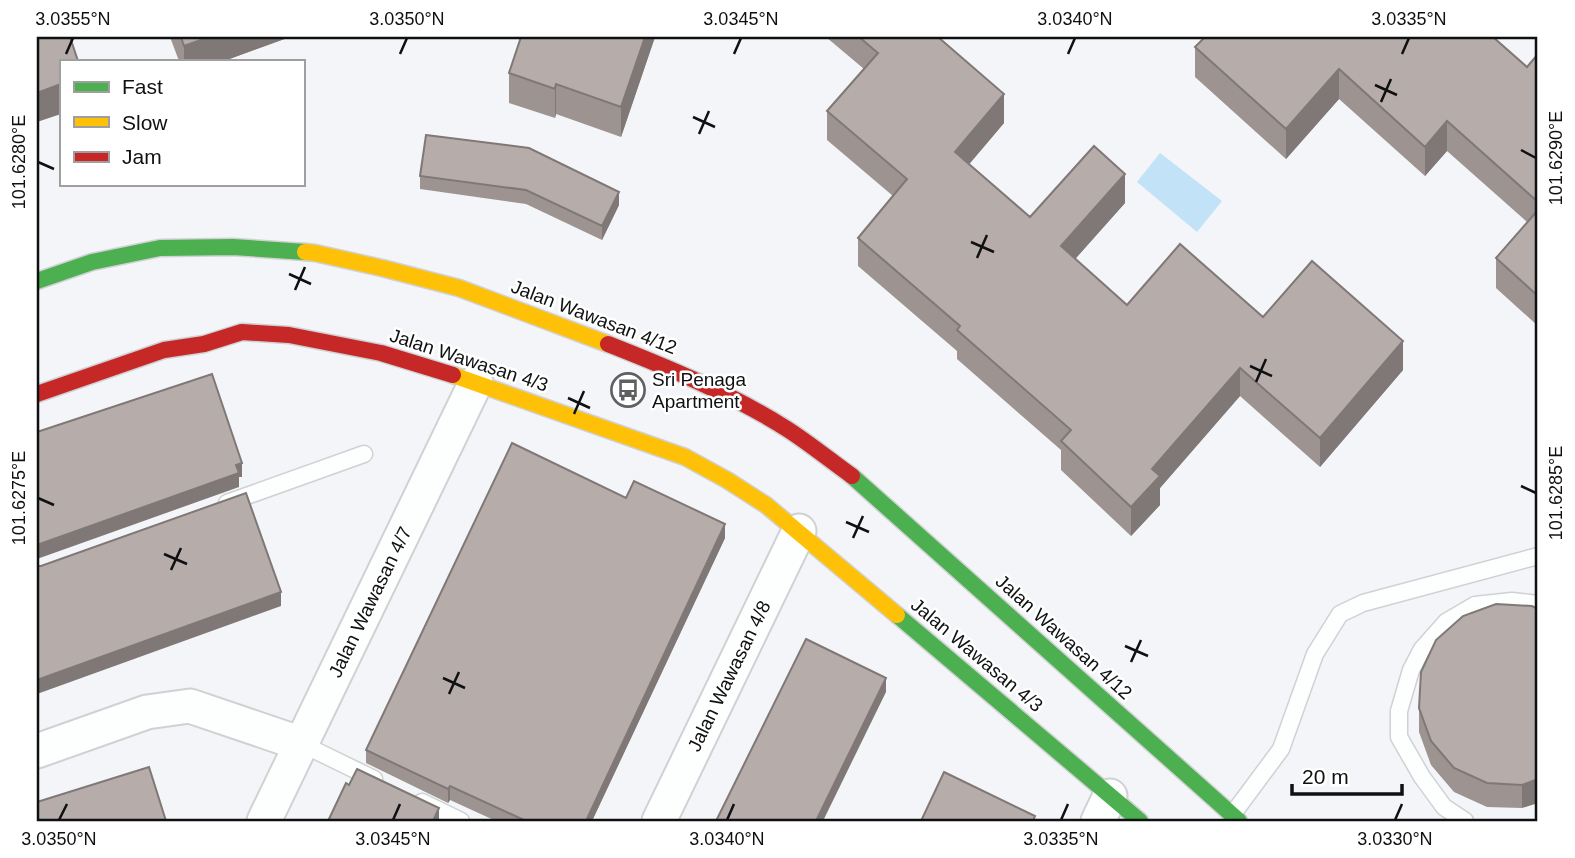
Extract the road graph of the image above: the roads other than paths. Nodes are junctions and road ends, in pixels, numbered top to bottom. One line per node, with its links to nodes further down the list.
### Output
1 (37, 281): 14 (street, Jalan Wawasan 4/12)
2 (476, 383): 3 (street, Jalan Wawasan 4/3); 6 (street, Jalan Wawasan 4/3); 9 (street, Jalan Wawasan 4/7)
3 (37, 394)
4 (364, 454): 5 (lane)
5 (207, 510)
6 (799, 531): 13 (street, Jalan Wawasan 4/3); 17 (street, Jalan Wawasan 4/8)
7 (1538, 556): 14 (lane)
8 (1538, 604): 19 (lane)
9 (302, 744): 10 (street); 11 (lane); 15 (street, Jalan Wawasan 4/7)
10 (37, 751)
11 (387, 785)
12 (412, 797): 16 (lane)
13 (1104, 809): 18 (street, Jalan Wawasan 4/3)
14 (1236, 818)
15 (264, 821)
16 (461, 821)
17 (659, 821)
18 (1140, 821)
19 (1465, 821)

